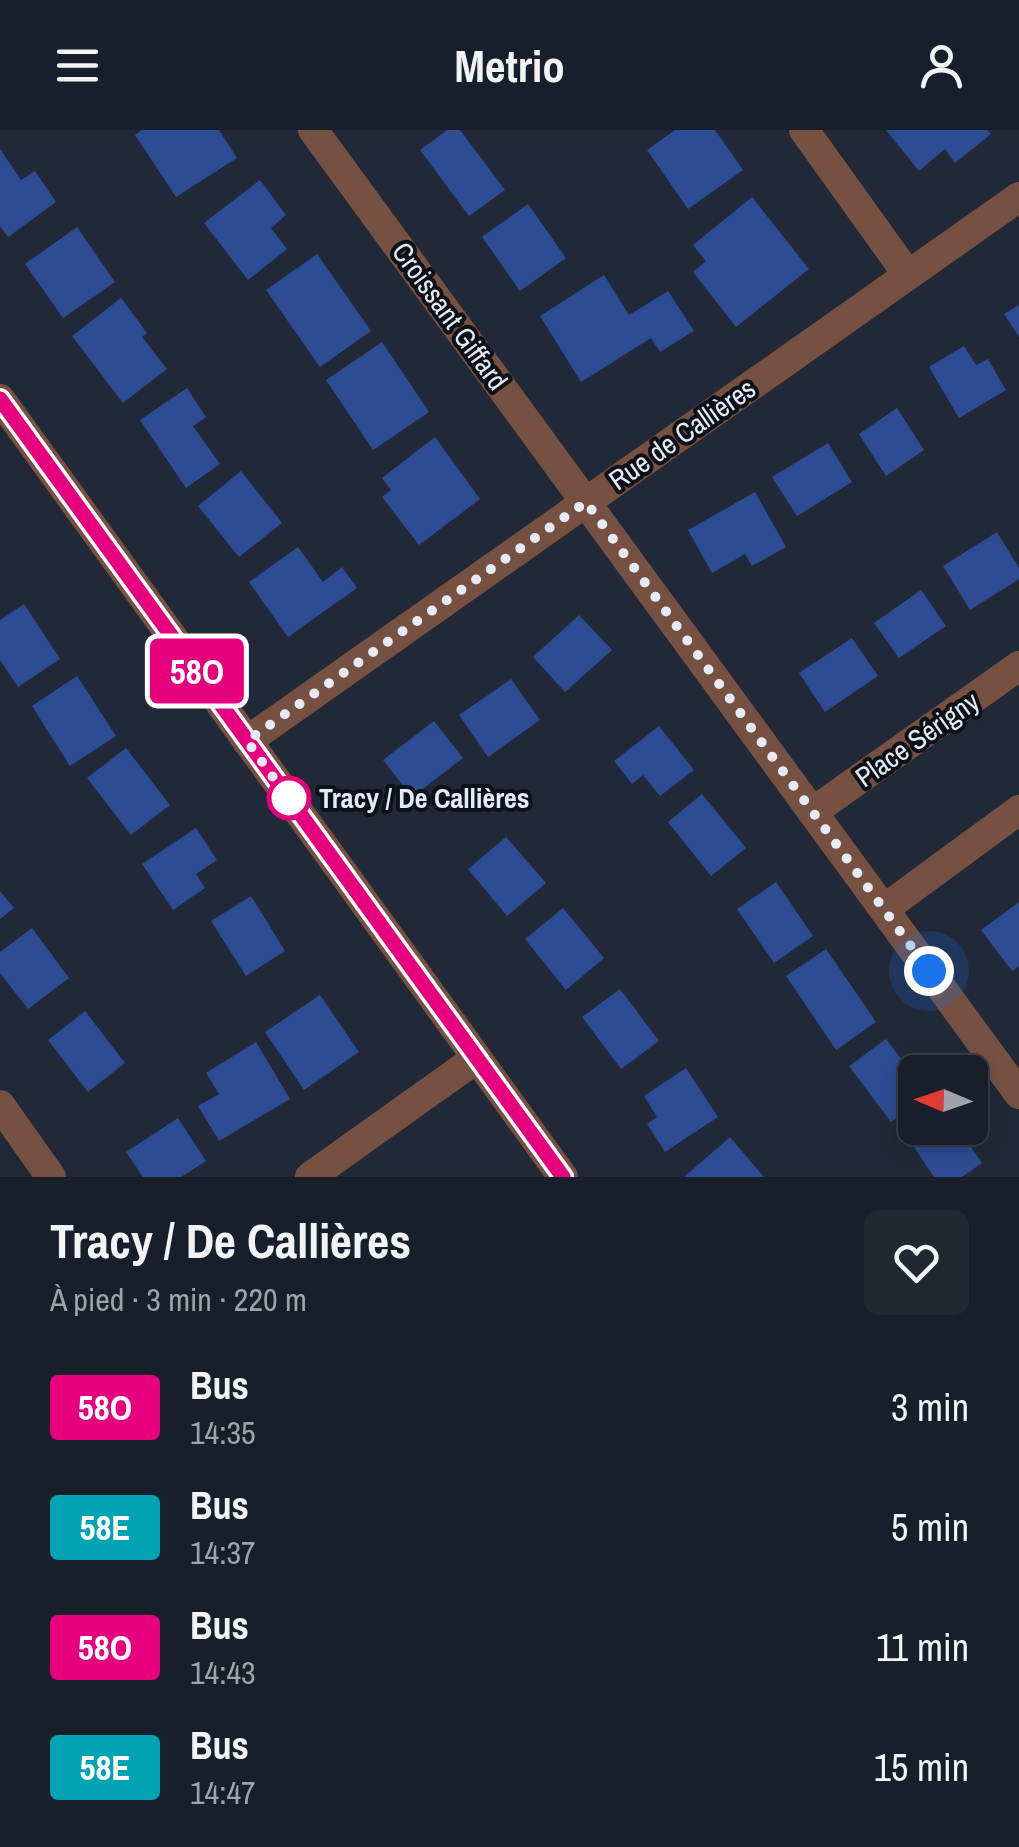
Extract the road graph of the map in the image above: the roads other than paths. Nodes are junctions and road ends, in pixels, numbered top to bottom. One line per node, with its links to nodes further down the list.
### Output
1 (314, 130): 6 (street, Croissant Giffard)
2 (804, 130): 4 (street)
3 (1019, 197): 4 (street, Rue de Callières)
4 (908, 274): 6 (street, Rue de Callières)
5 (0, 399): 8 (street)
6 (586, 502): 8 (street, Rue de Callières); 10 (street, Croissant Giffard)
7 (1019, 666): 10 (street, Place Sérigny)
8 (247, 741): 12 (street)
9 (1019, 810): 11 (street)
10 (814, 812): 11 (street, Croissant Giffard)
11 (884, 909): 13 (street, Croissant Giffard)
12 (477, 1058): 16 (street); 17 (street)
13 (1019, 1094)
14 (0, 1106): 15 (street)
15 (50, 1177)
16 (310, 1177)
17 (563, 1177)

